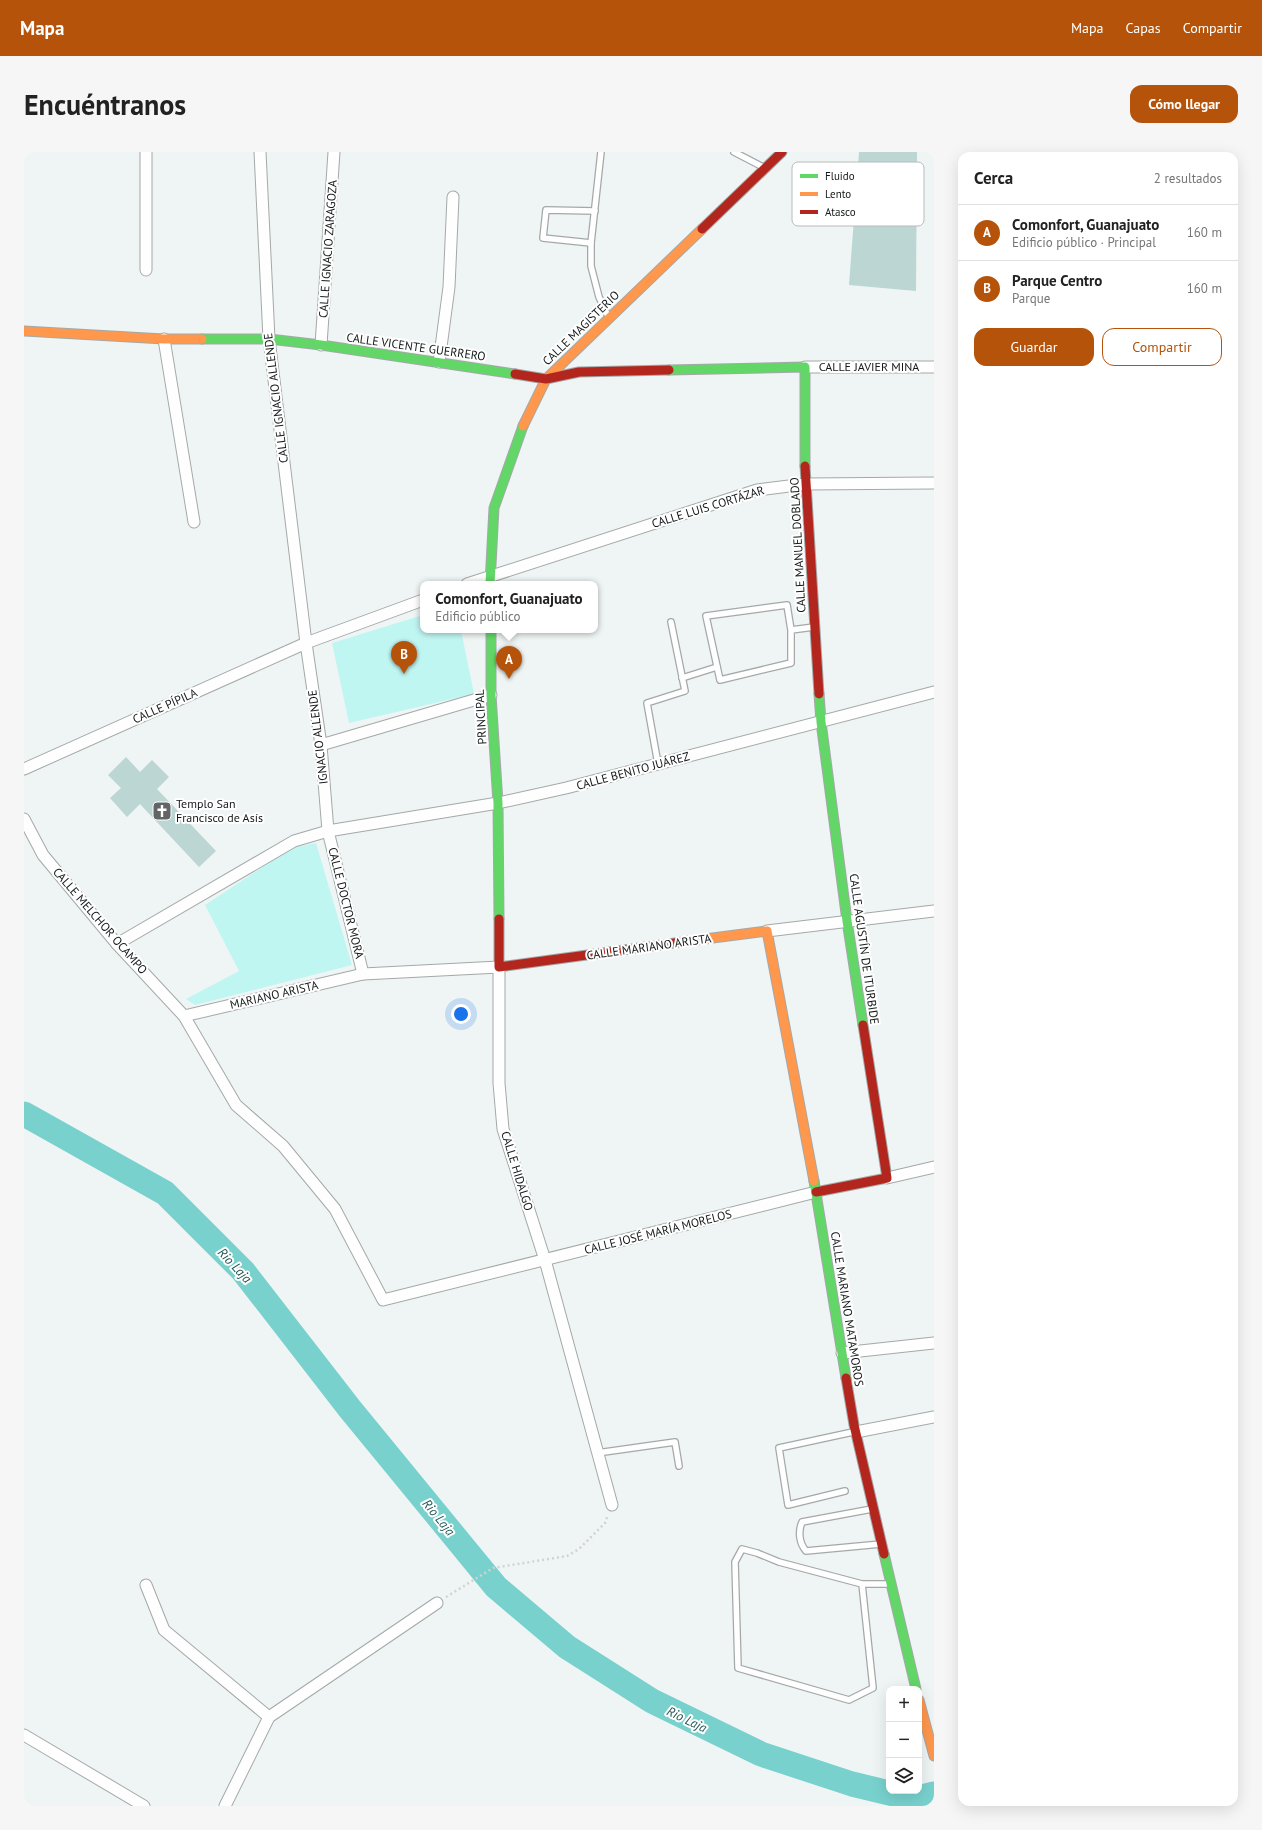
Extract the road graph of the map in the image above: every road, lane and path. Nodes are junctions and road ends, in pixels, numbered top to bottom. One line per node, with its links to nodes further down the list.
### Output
1 (146, 152): 11 (street)
2 (260, 152): 15 (street, CALLE IGNACIO ALLENDE)
3 (334, 152): 16 (street, CALLE IGNACIO ZARAGOZA)
4 (601, 152): 9 (lane)
5 (734, 152): 7 (lane)
6 (782, 152): 7 (street, CALLE MAGISTERIO)
7 (765, 168): 12 (street, CALLE MAGISTERIO)
8 (453, 197): 17 (street)
9 (595, 211): 10 (lane); 10 (lane)
10 (591, 243): 12 (lane)
11 (146, 270)
12 (609, 318): 20 (street, CALLE MAGISTERIO)
13 (24, 332): 14 (street, CALLE VICENTE GUERRERO)
14 (164, 339): 15 (street, CALLE VICENTE GUERRERO); 23 (street)
15 (269, 339): 16 (street, CALLE VICENTE GUERRERO); 30 (street, CALLE IGNACIO ALLENDE)
16 (321, 345): 17 (street, CALLE VICENTE GUERRERO)
17 (439, 362): 20 (street, CALLE VICENTE GUERRERO)
18 (805, 367): 19 (street, CALLE JAVIER MINA); 20 (street, CALLE VICENTE GUERRERO); 22 (street, CALLE MANUEL DOBLADO)
19 (934, 367)
20 (546, 379): 24 (street, CALLE MAGISTERIO)
21 (934, 483): 22 (street, CALLE LUIS CORTÁZAR)
22 (806, 484): 24 (street, CALLE LUIS CORTÁZAR); 27 (street, CALLE MANUEL DOBLADO)
23 (194, 522)
24 (490, 580)
25 (420, 601): 30 (street, CALLE PÍPILA)
26 (672, 622): 32 (lane)
27 (815, 627): 28 (lane); 35 (street, CALLE MANUEL DOBLADO)
28 (791, 630): 31 (lane); 31 (lane)
29 (491, 633): 34 (street, PRINCIPAL)
30 (306, 643): 36 (street, IGNACIO ALLENDE); 38 (street, CALLE PÍPILA)
31 (717, 667): 32 (lane)
32 (682, 678): 37 (lane)
33 (934, 692): 35 (street, CALLE BENITO JUÁREZ)
34 (491, 695): 36 (street); 39 (street, PRINCIPAL)
35 (821, 722): 37 (street, CALLE BENITO JUÁREZ); 43 (street, CALLE AGUSTÍN DE ITURBIDE)
36 (321, 745): 41 (street, IGNACIO ALLENDE)
37 (658, 764): 39 (street, CALLE BENITO JUÁREZ)
38 (24, 769)
39 (498, 803): 41 (street, CALLE BENITO JUÁREZ); 46 (street, CALLE HIDALGO)
40 (24, 819): 45 (street, CALLE MELCHOR OCAMPO)
41 (328, 832): 45 (street, CALLE BENITO JUÁREZ); 47 (street, CALLE DOCTOR MORA)
42 (934, 910): 43 (street, CALLE MARIANO ARISTA)
43 (847, 921): 44 (street, CALLE MARIANO ARISTA); 50 (street, CALLE AGUSTÍN DE ITURBIDE)
44 (767, 931): 46 (street, CALLE MARIANO ARISTA); 51 (street, CALLE MARIANO MATAMOROS)
45 (117, 944): 48 (street, CALLE MELCHOR OCAMPO)
46 (499, 967): 47 (street, CALLE MARIANO ARISTA); 52 (street, CALLE HIDALGO)
47 (363, 974): 48 (street, MARIANO ARISTA)
48 (184, 1016): 53 (street, CALLE MELCHOR OCAMPO)
49 (934, 1168): 50 (street, CALLE JOSÉ MARÍA MORELOS)
50 (887, 1178): 51 (street, CALLE JOSÉ MARÍA MORELOS)
51 (816, 1192): 52 (street, CALLE JOSÉ MARÍA MORELOS); 55 (street, CALLE MARIANO MATAMOROS)
52 (545, 1260): 53 (street, CALLE JOSÉ MARÍA MORELOS); 58 (street, CALLE HIDALGO)
53 (383, 1300)
54 (934, 1343): 55 (street)
55 (842, 1353): 57 (street, CALLE MARIANO MATAMOROS)
56 (934, 1417): 57 (street)
57 (856, 1432): 60 (lane); 62 (street, CALLE MARIANO MATAMOROS)
58 (597, 1453): 59 (lane); 61 (street, CALLE HIDALGO)
59 (679, 1466)
60 (845, 1491)
61 (612, 1505): 67 (path)
62 (874, 1509): 63 (street, CALLE MARIANO MATAMOROS); 63 (lane)
63 (882, 1544): 65 (street, CALLE MARIANO MATAMOROS)
64 (862, 1584): 64 (lane); 65 (lane)
65 (892, 1584): 68 (street, CALLE MARIANO MATAMOROS)
66 (146, 1585): 70 (street)
67 (437, 1603): 70 (street)
68 (915, 1686)
69 (922, 1713): 72 (street)
70 (269, 1717): 74 (street)
71 (24, 1735): 73 (street)
72 (934, 1756)
73 (144, 1806)
74 (225, 1806)

